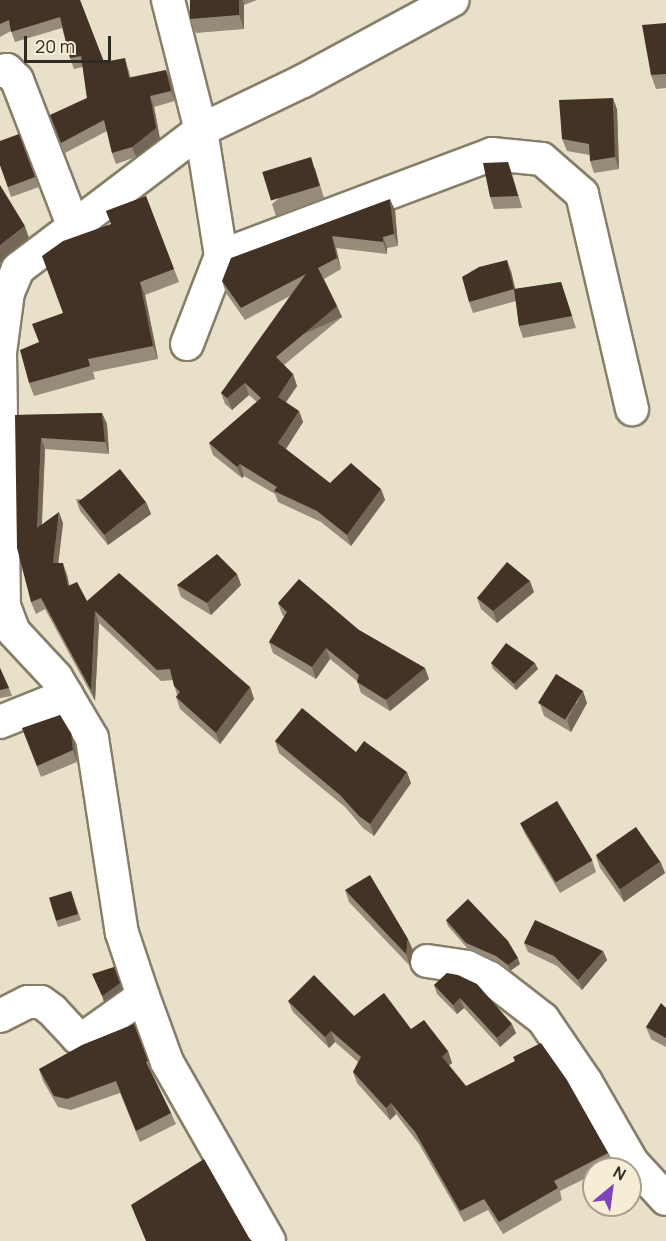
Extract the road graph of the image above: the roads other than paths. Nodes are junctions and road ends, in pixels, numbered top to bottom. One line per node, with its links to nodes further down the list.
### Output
1 (168, 0): 4 (street)
2 (453, 0): 4 (street)
3 (0, 71): 5 (street)
4 (201, 130): 5 (street); 6 (street)
5 (73, 225): 7 (street)
6 (220, 256): 8 (street); 9 (street)
7 (2, 313): 10 (street)
8 (187, 344)
9 (632, 410)
10 (67, 695): 11 (street); 13 (street)
11 (0, 722)
12 (427, 961): 15 (street)
13 (144, 996): 14 (street); 16 (street)
14 (0, 1016)
15 (666, 1199)
16 (269, 1241)

